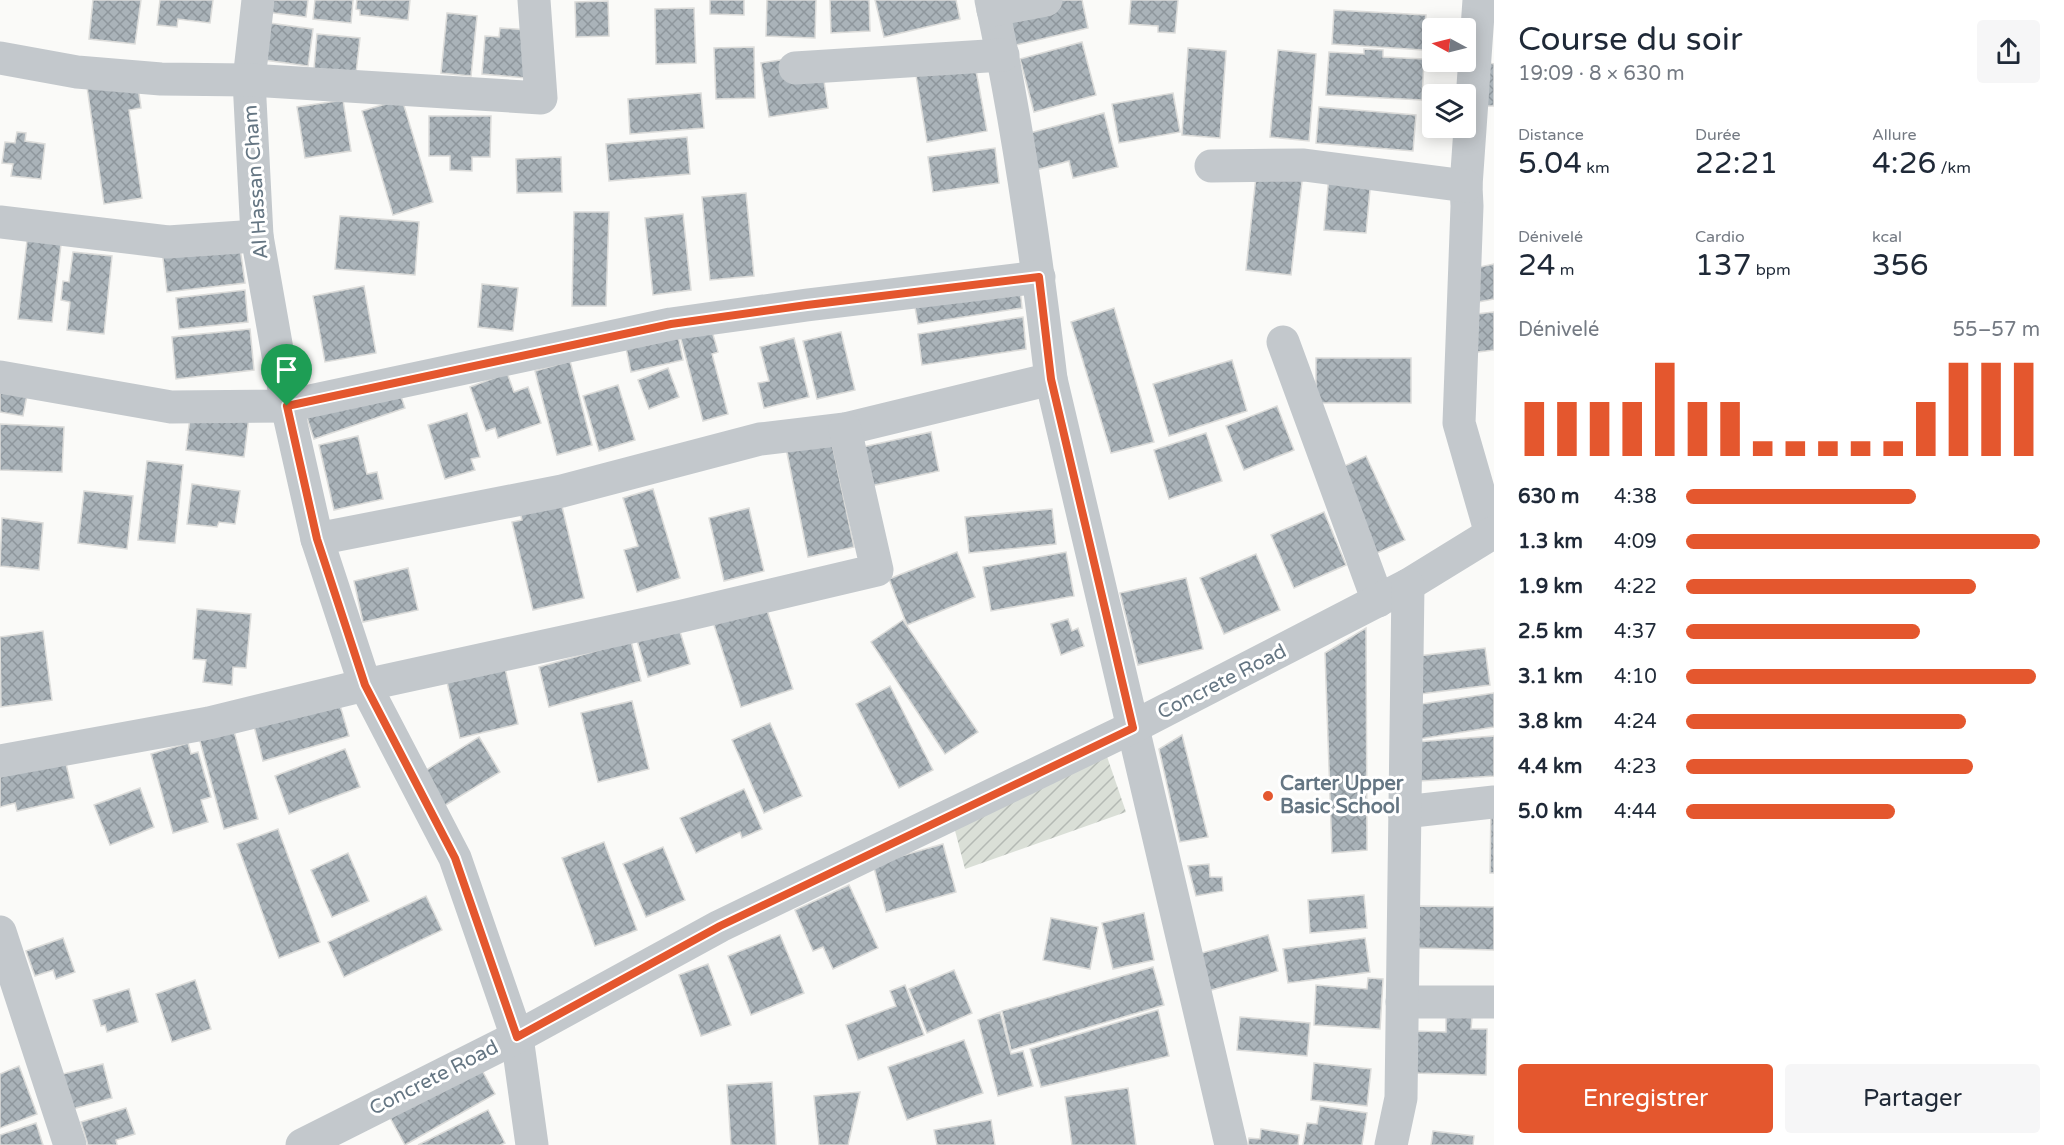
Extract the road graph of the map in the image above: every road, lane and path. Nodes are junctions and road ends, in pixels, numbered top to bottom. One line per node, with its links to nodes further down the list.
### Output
1 (258, 0): 9 (street, Al Hassan Cham)
2 (534, 0): 9 (street)
3 (1046, 0): 5 (street)
4 (1479, 0): 11 (street)
5 (992, 5): 6 (street)
6 (1003, 55): 8 (street); 14 (street)
7 (0, 58): 9 (street)
8 (795, 68)
9 (249, 80): 13 (street, Al Hassan Cham)
10 (1211, 166): 11 (street)
11 (1466, 186): 20 (street)
12 (0, 222): 13 (street)
13 (257, 236): 18 (street, Al Hassan Cham)
14 (1039, 277): 17 (street); 18 (street)
15 (1283, 342): 23 (street)
16 (0, 376): 18 (street)
17 (1051, 379): 19 (street); 25 (street)
18 (287, 406): 21 (street, Al Hassan Cham)
19 (845, 429): 21 (street); 24 (street)
20 (1492, 533): 22 (street, Concrete Road)
21 (317, 539): 24 (street, Al Hassan Cham)
22 (1408, 585): 23 (street, Concrete Road); 28 (street)
23 (1378, 601): 25 (street, Concrete Road)
24 (365, 685): 26 (street); 32 (street, Al Hassan Cham)
25 (1133, 728): 32 (street, Concrete Road); 36 (street)
26 (0, 761)
27 (1494, 802): 28 (street)
28 (1404, 812): 30 (street)
29 (0, 932): 33 (street)
30 (1402, 1002): 31 (street); 37 (street)
31 (1494, 1002)
32 (517, 1037): 34 (street, Concrete Road); 35 (street, Al Hassan Cham)
33 (70, 1145)
34 (302, 1145)
35 (532, 1145)
36 (1232, 1145)
37 (1391, 1145)

